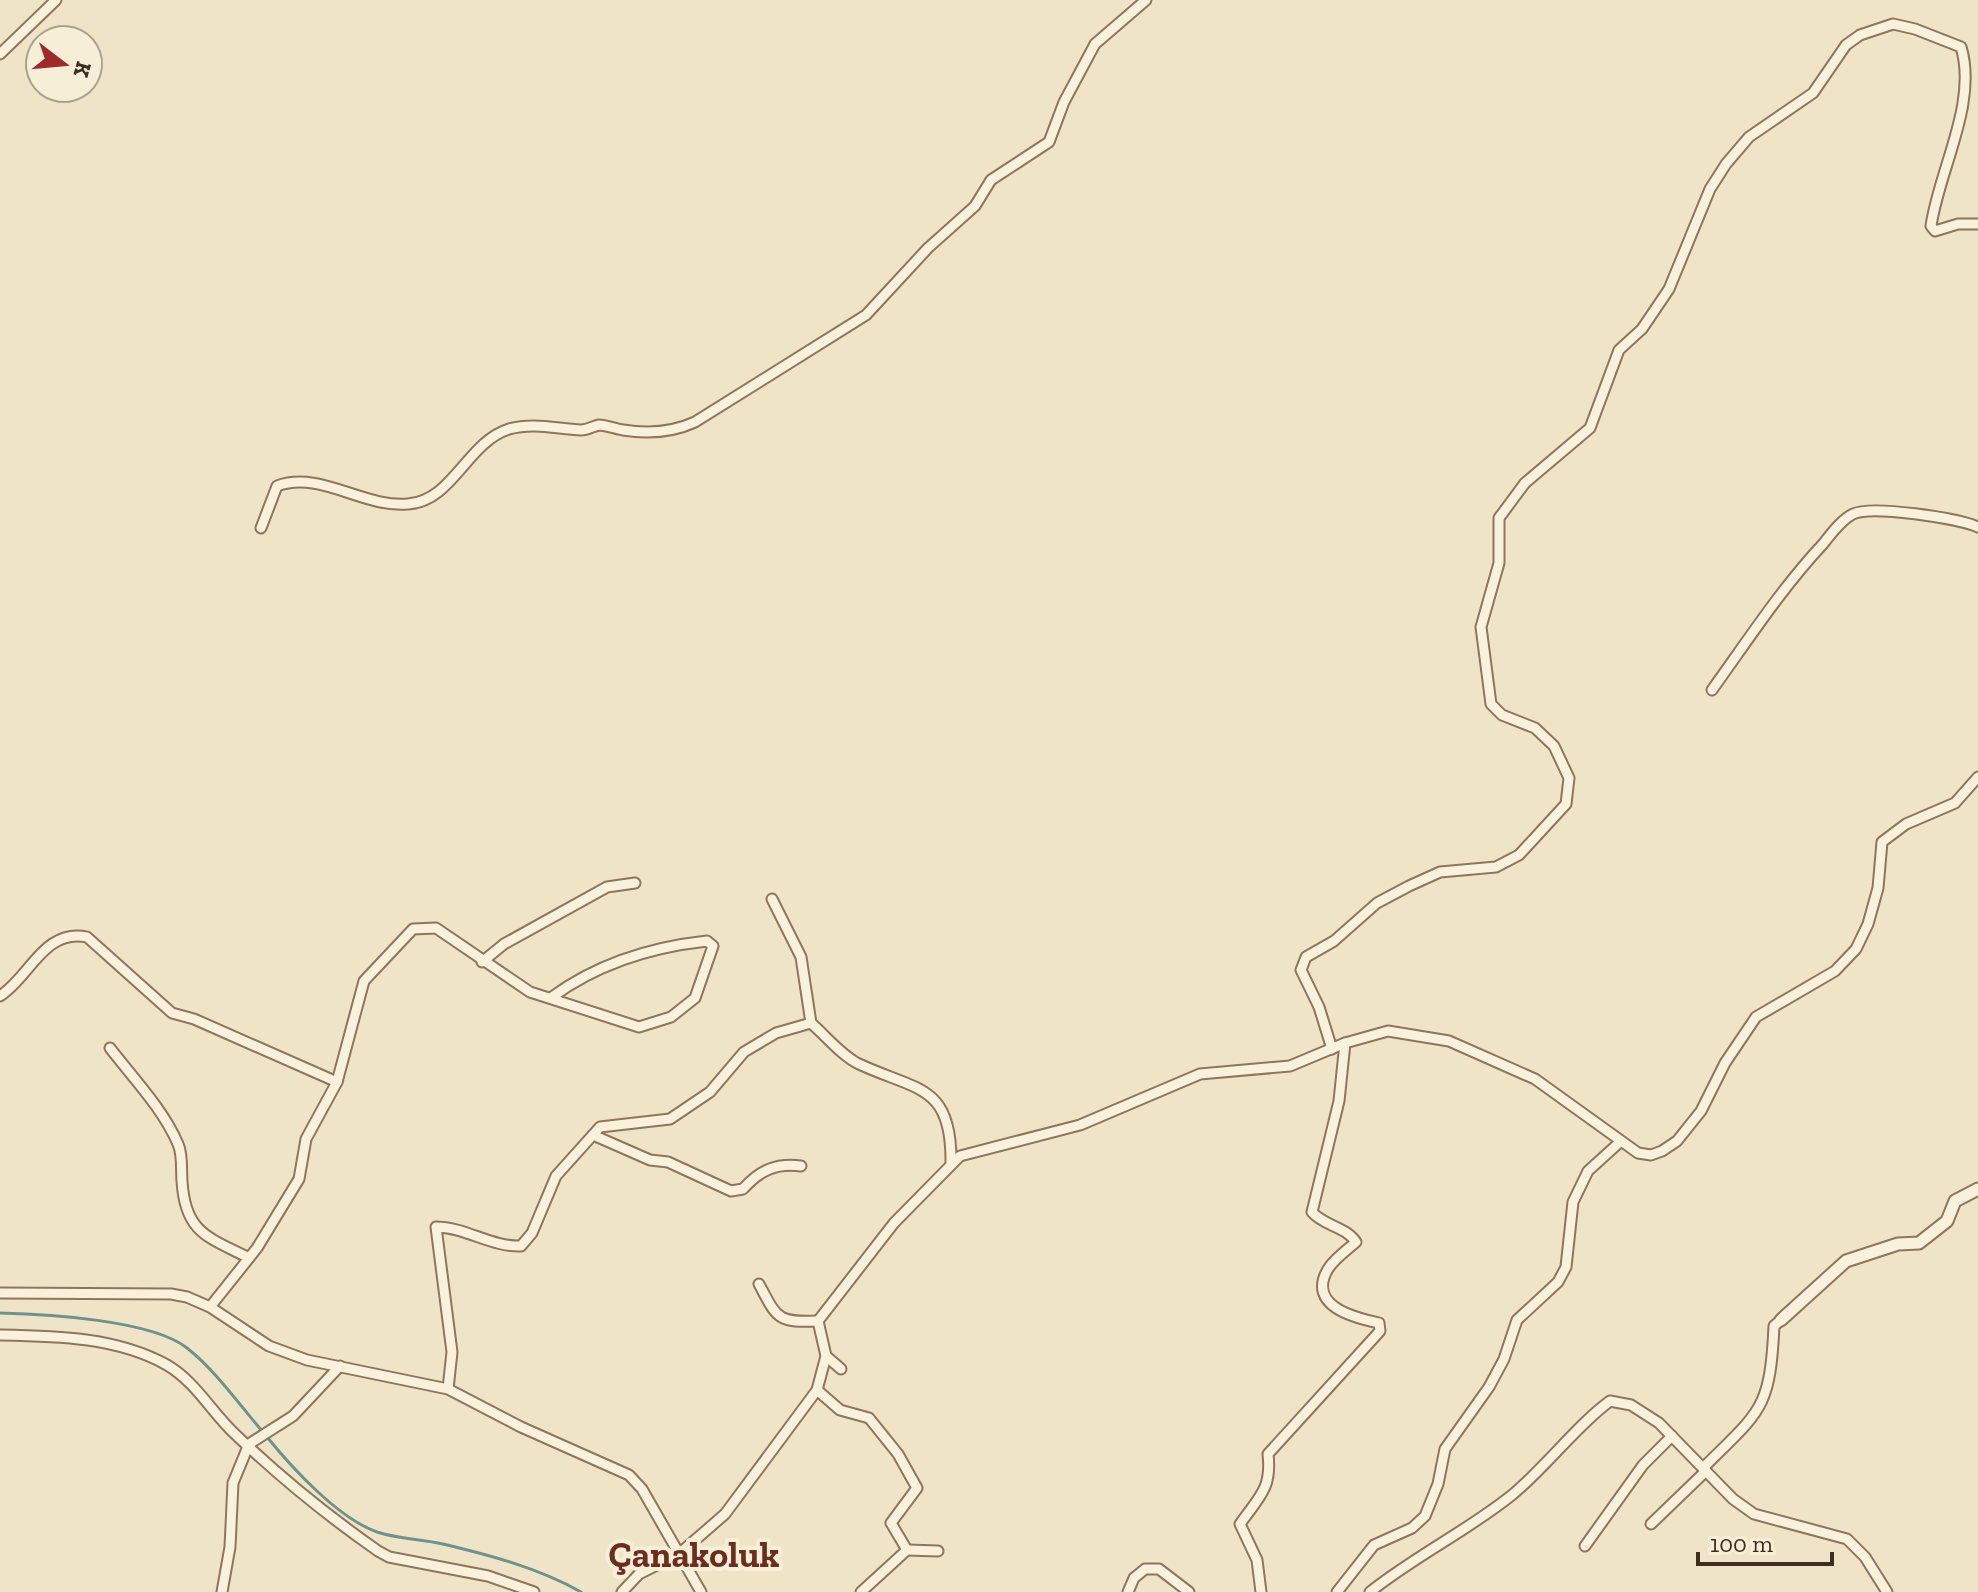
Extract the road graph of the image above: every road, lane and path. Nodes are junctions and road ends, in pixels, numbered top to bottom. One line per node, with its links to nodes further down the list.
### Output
1 (56, 0): 3 (street)
2 (1146, 0): 6 (street)
3 (0, 54)
4 (1978, 224): 17 (street)
5 (1978, 527): 7 (street)
6 (261, 528)
7 (1712, 690)
8 (1978, 777): 20 (street)
9 (635, 883): 11 (street)
10 (772, 899): 14 (street)
11 (482, 962): 13 (street); 18 (street)
12 (0, 996): 18 (street)
13 (552, 997): 13 (street)
14 (811, 1023): 19 (street); 21 (street)
15 (1345, 1043): 17 (street); 20 (street); 51 (street)
16 (110, 1048): 24 (street)
17 (1332, 1049): 21 (street)
18 (337, 1082): 24 (street)
19 (593, 1135): 22 (street); 34 (street)
20 (1620, 1142): 52 (street)
21 (951, 1163): 29 (street)
22 (801, 1166)
23 (1978, 1189): 28 (street)
24 (249, 1258): 27 (street)
25 (759, 1284): 29 (street)
26 (0, 1293): 27 (street)
27 (210, 1307): 32 (street)
28 (1781, 1320): 38 (street)
29 (818, 1321): 31 (street)
30 (0, 1335): 37 (street)
31 (826, 1356): 33 (street); 35 (street)
32 (340, 1366): 34 (street); 37 (street)
33 (841, 1369)
34 (448, 1389): 43 (street)
35 (817, 1390): 41 (street); 43 (street)
36 (1672, 1436): 38 (street); 40 (street); 53 (street)
37 (249, 1444): 44 (street); 45 (street)
38 (1705, 1469): 39 (street); 54 (street)
39 (1651, 1524)
40 (1585, 1546)
41 (907, 1550): 42 (street); 48 (street)
42 (938, 1551)
43 (679, 1554): 46 (street); 47 (street)
44 (222, 1592)
45 (534, 1592)
46 (622, 1592)
47 (701, 1592)
48 (861, 1592)
49 (1128, 1592): 50 (street)
50 (1189, 1592)
51 (1261, 1592)
52 (1337, 1592)
53 (1370, 1592)
54 (1887, 1592)

